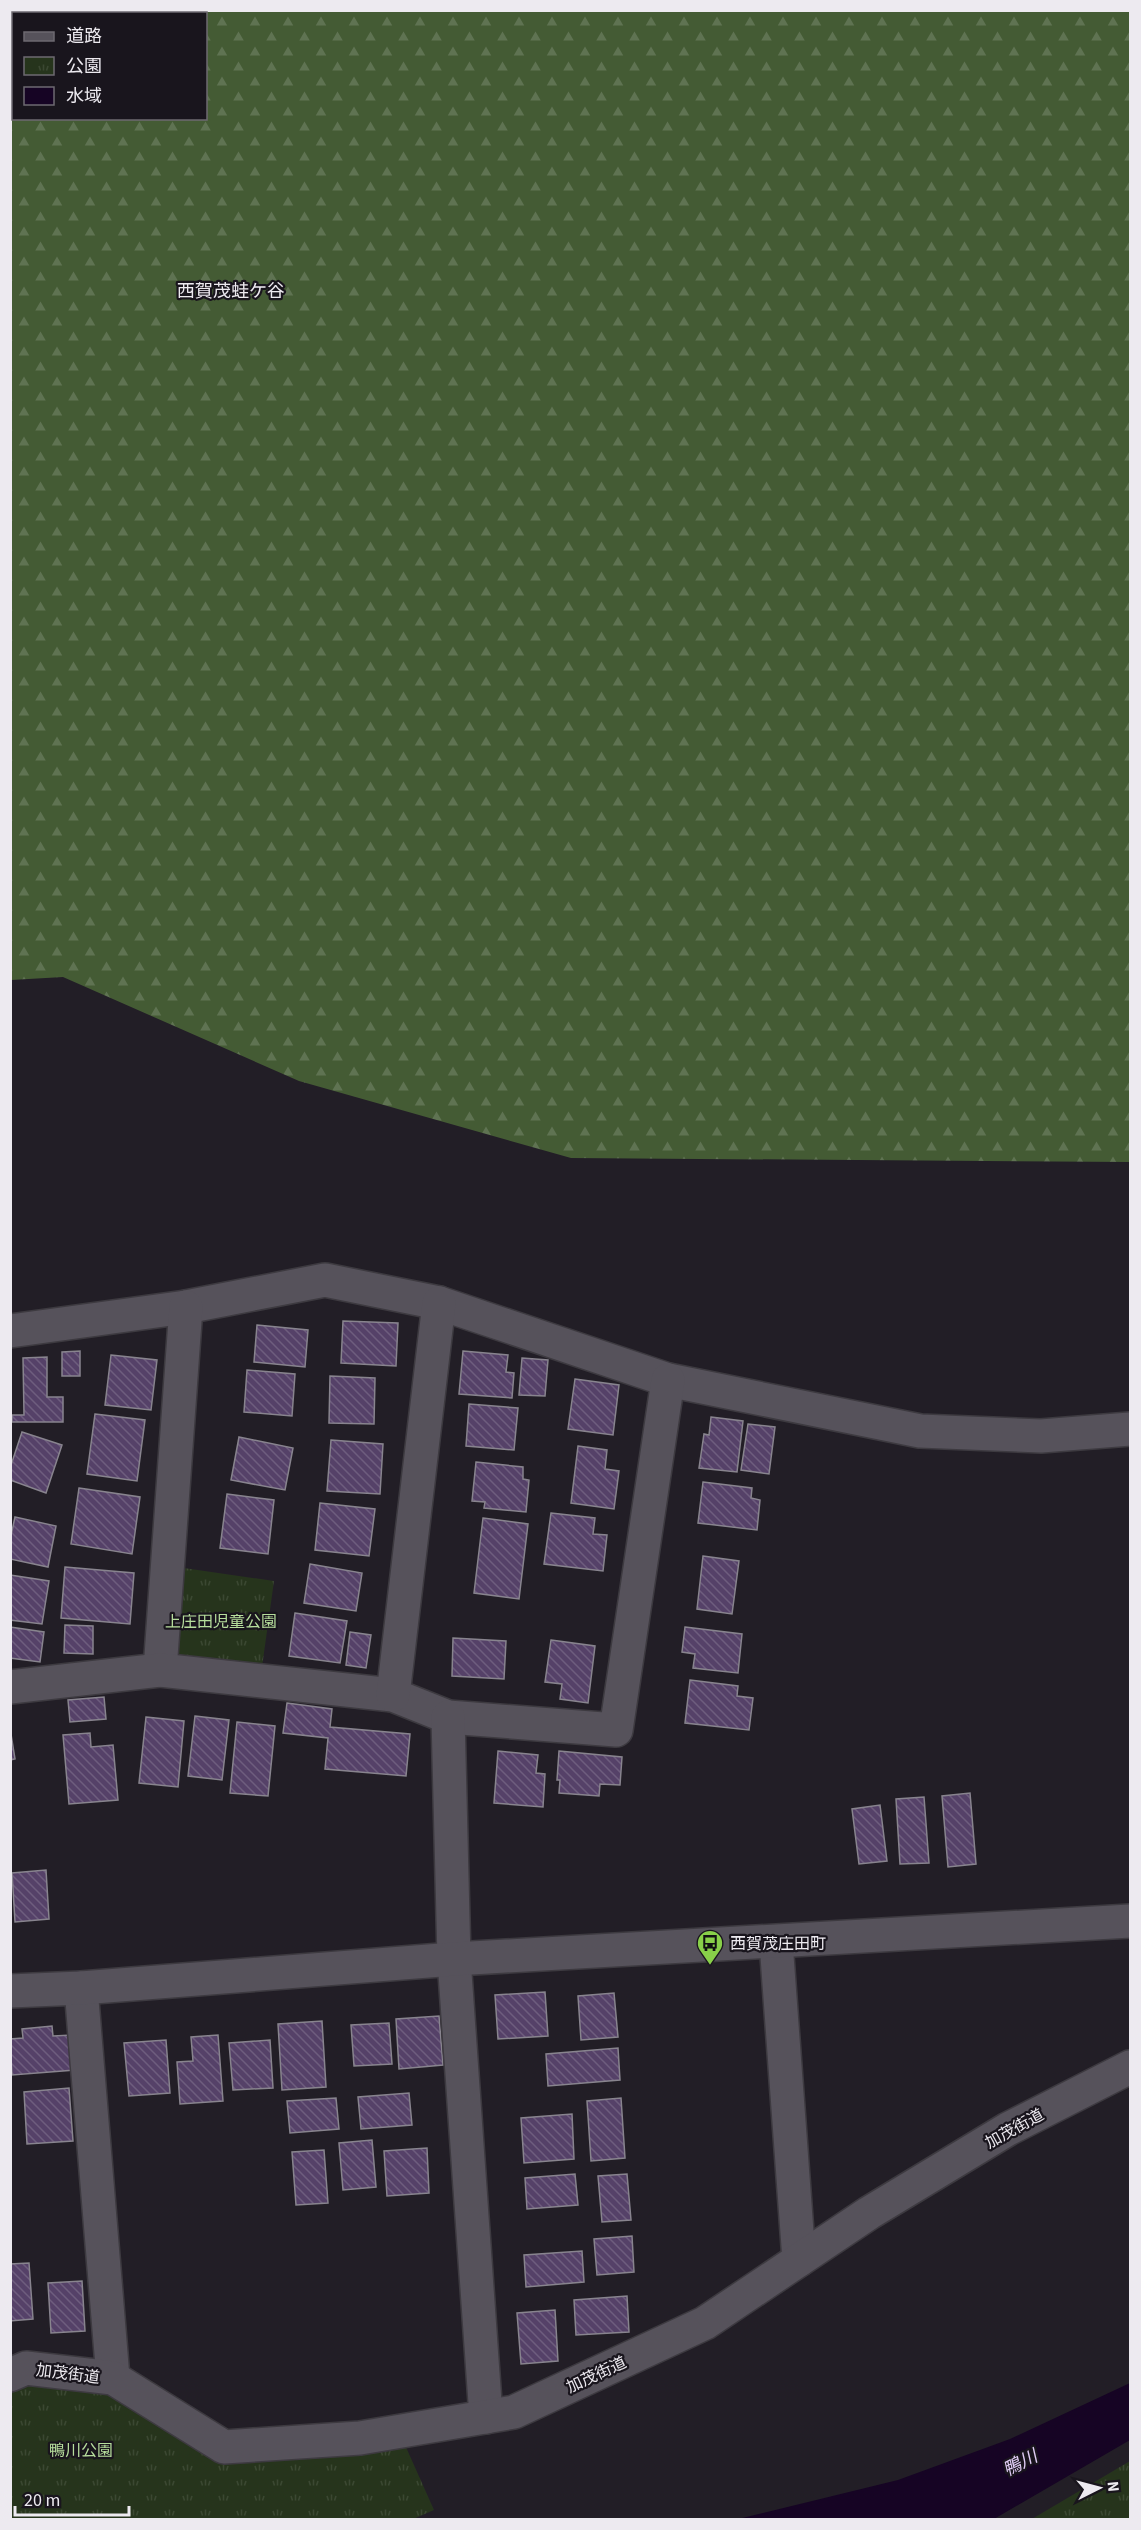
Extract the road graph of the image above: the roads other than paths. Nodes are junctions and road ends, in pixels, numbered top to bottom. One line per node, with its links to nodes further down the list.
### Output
1 (439, 1303): 2 (street); 4 (street); 8 (street)
2 (186, 1307): 3 (street); 6 (street)
3 (10, 1330)
4 (668, 1380): 5 (street); 9 (street)
5 (1131, 1430)
6 (160, 1670): 7 (street); 8 (street)
7 (10, 1687)
8 (393, 1695): 9 (street)
9 (448, 1717): 12 (street)
10 (1131, 1921): 11 (street)
11 (777, 1942): 12 (street); 16 (street)
12 (454, 1959): 13 (street); 19 (street)
13 (81, 1988): 14 (street); 18 (street)
14 (10, 1991)
15 (1131, 2067): 16 (street, 加茂街道)
16 (799, 2260): 19 (street, 加茂街道)
17 (10, 2375): 18 (street, 加茂街道)
18 (113, 2378): 19 (street, 加茂街道)
19 (486, 2416)

